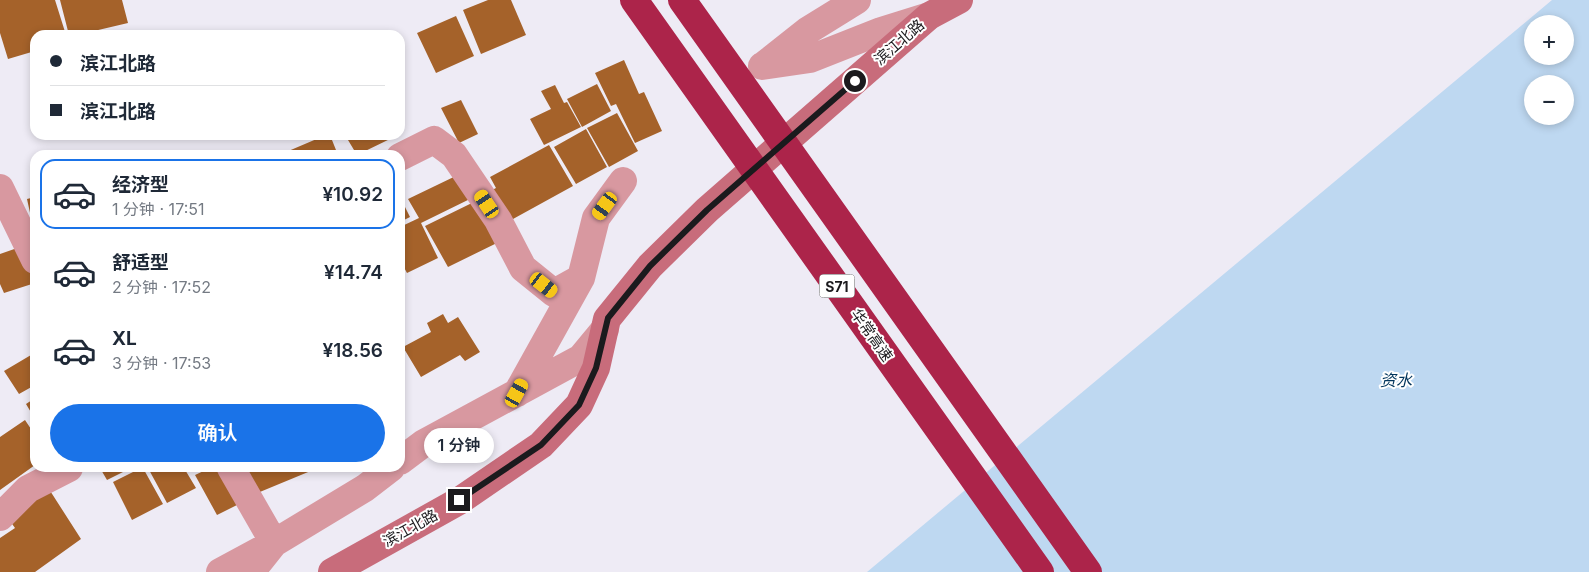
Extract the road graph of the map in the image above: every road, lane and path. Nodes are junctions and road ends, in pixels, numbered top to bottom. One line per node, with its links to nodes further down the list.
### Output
1 (634, 0): 22 (highway, 华常高速 / S71, bridge)
2 (682, 0): 23 (highway, S71, bridge)
3 (857, 0): 5 (street)
4 (959, 0): 5 (street, 滨江北路)
5 (929, 16): 11 (street, 滨江北路)
6 (405, 154): 10 (street)
7 (623, 181): 10 (street)
8 (0, 188): 9 (street)
9 (30, 250)
10 (581, 278): 12 (street)
11 (605, 330): 12 (street); 21 (street, 滨江北路)
12 (517, 393): 13 (street)
13 (405, 457)
14 (61, 472): 17 (street)
15 (234, 472): 18 (street)
16 (387, 472): 18 (street)
17 (0, 517)
18 (274, 543): 19 (street); 20 (street)
19 (220, 572)
20 (251, 572)
21 (332, 572)
22 (1040, 572)
23 (1088, 572)

